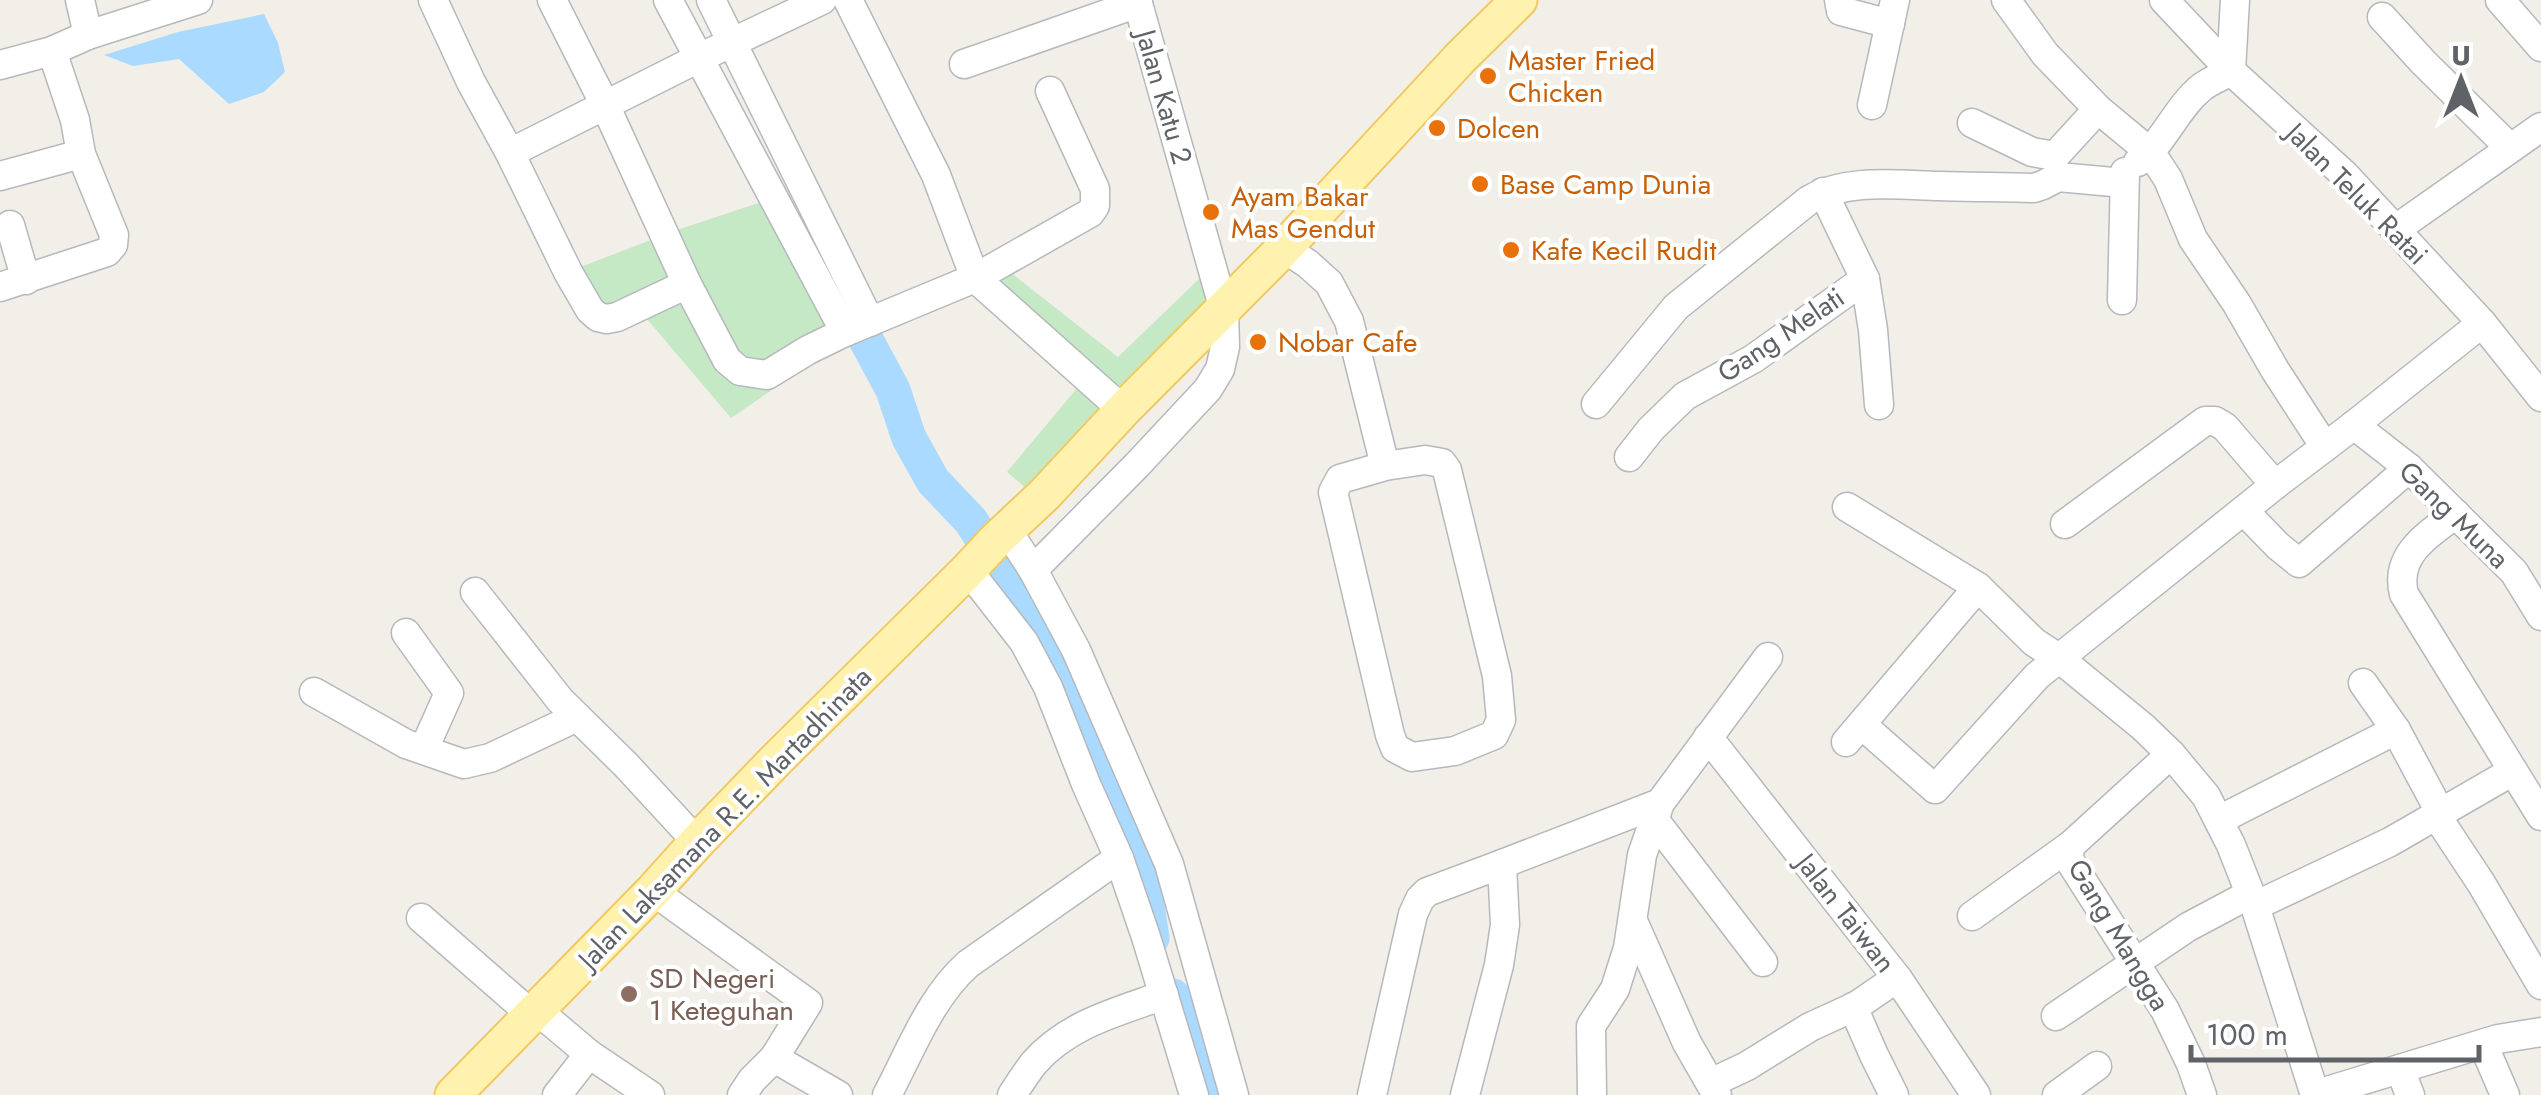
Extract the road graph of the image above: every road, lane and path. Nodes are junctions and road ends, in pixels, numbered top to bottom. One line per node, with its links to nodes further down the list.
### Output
1 (80, 0): 18 (street)
2 (198, 0): 18 (street)
3 (433, 0): 33 (street)
4 (552, 0): 26 (street)
5 (668, 0): 21 (street)
6 (711, 0): 21 (street)
7 (822, 0): 21 (street)
8 (848, 0): 42 (street)
9 (1839, 0): 16 (street)
10 (2006, 0): 28 (street)
11 (2164, 0): 24 (street, Jalan Teluk Ratai)
12 (2234, 0): 24 (street)
13 (2500, 0): 19 (street)
14 (1138, 2): 22 (street); 47 (street, Jalan Katu 2)
15 (1505, 5): 41 (main road, Jalan Laksamana R.E. Martadhinata)
16 (1893, 12): 27 (street)
17 (2382, 17): 31 (street)
18 (88, 35): 20 (street)
19 (2541, 47)
20 (52, 50): 23 (street); 34 (street)
21 (716, 50): 26 (street); 49 (street)
22 (964, 64)
23 (0, 66)
24 (2231, 70): 32 (street); 40 (street, Jalan Teluk Ratai)
25 (1050, 90): 42 (street)
26 (605, 105): 33 (street); 45 (street)
27 (1872, 105)
28 (2098, 109): 32 (street); 35 (street)
29 (1972, 123): 35 (street)
30 (2541, 127): 31 (street)
31 (2510, 148): 40 (street)
32 (2152, 152): 37 (street); 55 (street)
33 (510, 153): 45 (street)
34 (82, 154): 36 (street); 44 (street)
35 (2055, 156): 37 (street)
36 (0, 176)
37 (2124, 177): 38 (street); 46 (street)
38 (1823, 192): 43 (street, Gang Melati); 51 (street)
39 (10, 225): 44 (street)
40 (2396, 229): 48 (street, Jalan Teluk Ratai)
41 (1284, 248): 47 (main road, Jalan Laksamana R.E. Martadhinata); 57 (street)
42 (975, 278): 49 (street); 53 (street)
43 (1865, 279): 52 (street); 56 (street, Gang Melati)
44 (13, 284)
45 (686, 284): 49 (street)
46 (2122, 300)
47 (1224, 310): 53 (main road, Jalan Laksamana R.E. Martadhinata); 65 (street, Jalan Katu 2)
48 (2482, 323): 50 (street, Jalan Teluk Ratai); 54 (street)
49 (858, 327)
50 (2541, 396)
51 (1596, 404)
52 (1879, 406)
53 (1123, 410): 64 (main road, Jalan Laksamana R.E. Martadhinata)
54 (2354, 426): 55 (street); 58 (street, Gang Muna)
55 (2326, 447): 59 (street)
56 (1629, 457)
57 (1385, 466): 57 (street)
58 (2408, 468): 61 (street); 62 (street, Gang Muna)
59 (2275, 485): 61 (street); 63 (street)
60 (1848, 506): 66 (street)
61 (2244, 511): 71 (street)
62 (2456, 514): 68 (street, Gang Muna); 79 (street)
63 (2065, 524)
64 (987, 550): 65 (street); 84 (main road, Jalan Laksamana R.E. Martadhinata); 86 (street)
65 (1033, 570): 116 (street)
66 (1978, 587): 71 (street); 71 (street)
67 (475, 592): 74 (street)
68 (2541, 616)
69 (406, 634): 77 (street)
70 (1768, 657): 76 (street)
71 (2060, 660): 78 (street)
72 (2363, 683): 75 (street)
73 (314, 692): 77 (street)
74 (577, 717): 77 (street); 84 (street)
75 (2396, 730): 81 (street); 83 (street)
76 (1708, 737): 80 (street); 95 (street, Jalan Taiwan)
77 (424, 750)
78 (2171, 754): 83 (street); 85 (street, Gang Mangga)
79 (2513, 772): 81 (street); 82 (street)
80 (1657, 811): 87 (street); 92 (street); 94 (street)
81 (2440, 812): 89 (street); 96 (street)
82 (2541, 816)
83 (2219, 820): 89 (street)
84 (697, 842): 88 (main road, Jalan Laksamana R.E. Martadhinata)
85 (2071, 844): 90 (street); 93 (street, Gang Mangga)
86 (1119, 858): 97 (street); 113 (street)
87 (1502, 864): 117 (street); 118 (street)
88 (654, 891): 99 (main road, Jalan Laksamana R.E. Martadhinata); 104 (street)
89 (2252, 900): 93 (street); 124 (street)
90 (1972, 916)
91 (422, 918): 99 (street)
92 (1633, 920): 108 (street); 119 (street)
93 (2136, 960): 100 (street); 123 (street, Gang Mangga)
94 (1763, 962)
95 (1897, 978): 98 (street); 121 (street, Jalan Taiwan)
96 (2541, 985)
97 (1164, 995): 114 (street); 115 (street)
98 (1853, 1007): 108 (street); 120 (street)
99 (535, 1013): 103 (street); 107 (main road, Jalan Laksamana R.E. Martadhinata)
100 (2056, 1016)
101 (2541, 1032): 102 (street)
102 (2483, 1044): 106 (street); 125 (street)
103 (589, 1054): 109 (street); 110 (street)
104 (774, 1058): 111 (street); 112 (street)
105 (2097, 1066): 122 (street)
106 (2405, 1082): 124 (street)
107 (462, 1087)
108 (1714, 1089)
109 (558, 1095)
110 (650, 1095)
111 (742, 1095)
112 (838, 1095)
113 (887, 1095)
114 (1012, 1095)
115 (1194, 1095)
116 (1234, 1095)
117 (1372, 1095)
118 (1465, 1095)
119 (1592, 1095)
120 (1894, 1095)
121 (1976, 1095)
122 (2057, 1095)
123 (2202, 1095)
124 (2314, 1095)
125 (2505, 1095)

